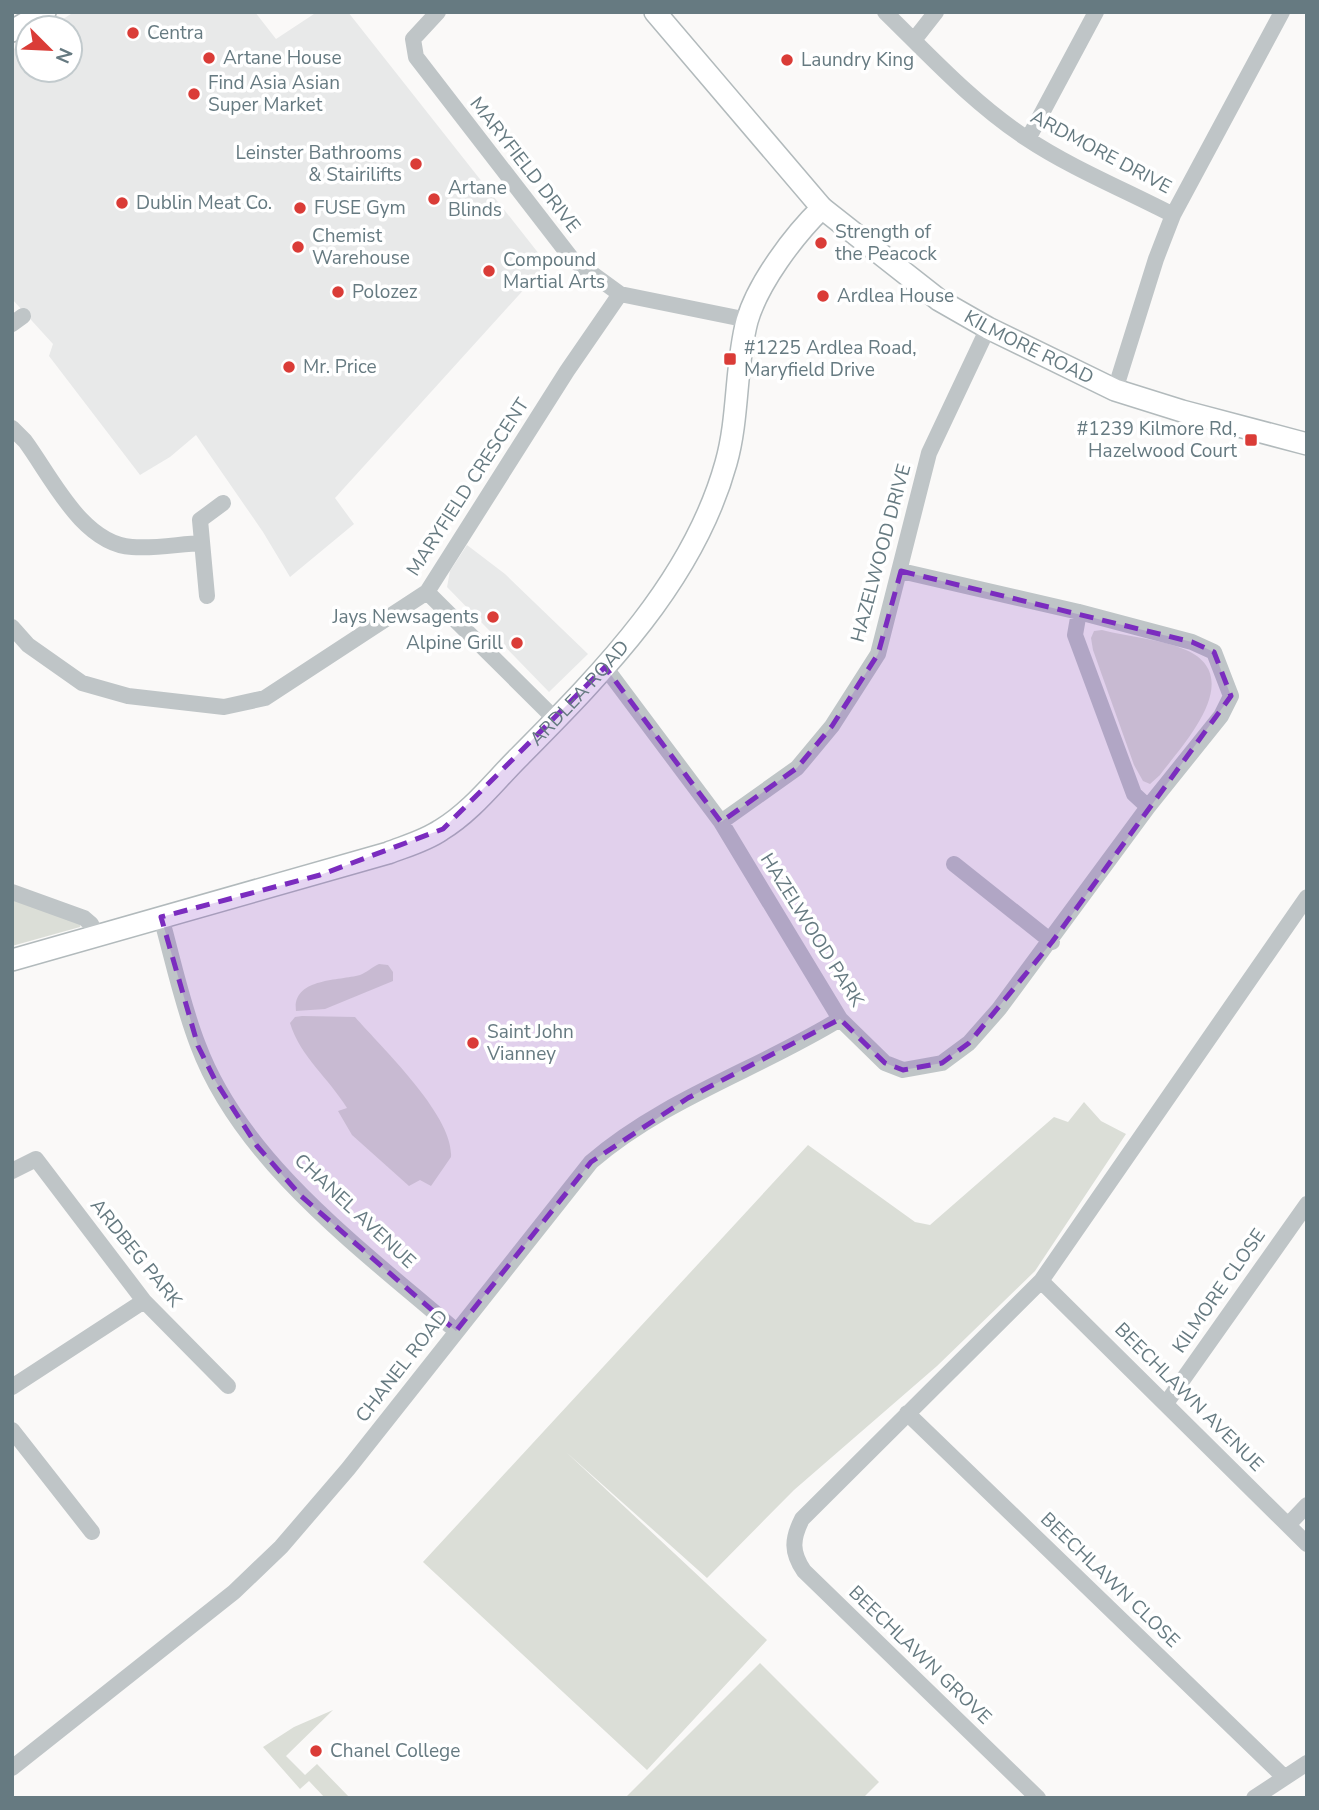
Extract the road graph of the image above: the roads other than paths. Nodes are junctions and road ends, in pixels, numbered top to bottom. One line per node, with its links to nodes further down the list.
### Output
1 (45, 12): 8 (street)
2 (438, 12): 13 (street, MARYFIELD DRIVE)
3 (655, 12): 11 (street, KILMORE ROAD)
4 (885, 12): 9 (street, ARDMORE DRIVE)
5 (936, 12): 9 (street)
6 (1096, 12): 10 (street)
7 (1282, 12): 12 (street, ARDMORE DRIVE)
8 (12, 31)
9 (914, 40): 10 (street, ARDMORE DRIVE)
10 (1028, 139): 12 (street, ARDMORE DRIVE)
11 (822, 208): 14 (street, ARDLEA ROAD); 15 (street, KILMORE ROAD)
12 (1173, 215): 16 (street, ARDMORE DRIVE)
13 (620, 294): 14 (street, MARYFIELD DRIVE); 22 (street, MARYFIELD CRESCENT)
14 (748, 320): 26 (street, ARDLEA ROAD)
15 (988, 328): 16 (street, KILMORE ROAD); 21 (street, HAZELWOOD DRIVE)
16 (1115, 390): 18 (street, KILMORE ROAD)
17 (12, 428): 20 (street)
18 (1307, 444)
19 (223, 503): 20 (street)
20 (202, 543): 23 (street)
21 (901, 571): 24 (street, HAZELWOOD PARK); 29 (street, HAZELWOOD DRIVE)
22 (427, 592): 25 (street, MARYFIELD CRESCENT); 27 (street)
23 (207, 596)
24 (1079, 612): 28 (street); 28 (street, HAZELWOOD PARK)
25 (12, 627)
26 (605, 667): 27 (street, ARDLEA ROAD); 29 (street, HAZELWOOD PARK)
27 (555, 719): 33 (street, ARDLEA ROAD)
28 (1148, 807): 35 (street, HAZELWOOD PARK)
29 (721, 822): 37 (street, HAZELWOOD PARK)
30 (954, 864): 35 (street)
31 (12, 892): 34 (street)
32 (1307, 897): 40 (street)
33 (161, 918): 34 (street, ARDLEA ROAD); 42 (street, CHANEL AVENUE)
34 (97, 936): 36 (street, ARDLEA ROAD)
35 (1052, 942): 37 (street, HAZELWOOD PARK)
36 (12, 960)
37 (840, 1019): 42 (street, CHANEL ROAD)
38 (12, 1171): 41 (street, ARDBEG PARK)
39 (1307, 1205): 45 (street, KILMORE CLOSE)
40 (1041, 1281): 45 (street, BEECHLAWN AVENUE); 46 (street)
41 (144, 1301): 43 (street); 44 (street, ARDBEG PARK)
42 (456, 1331): 53 (street, CHANEL ROAD)
43 (12, 1387)
44 (228, 1387)
45 (1167, 1402): 49 (street, BEECHLAWN AVENUE)
46 (907, 1413): 54 (street, BEECHLAWN CLOSE); 55 (street, BEECHLAWN GROVE)
47 (12, 1430): 50 (street)
48 (1307, 1505): 49 (street)
49 (1288, 1525): 51 (street, BEECHLAWN AVENUE)
50 (92, 1532)
51 (1307, 1544)
52 (1307, 1763): 54 (street)
53 (12, 1768)
54 (1283, 1777): 56 (street)
55 (1038, 1798)
56 (1254, 1798)

